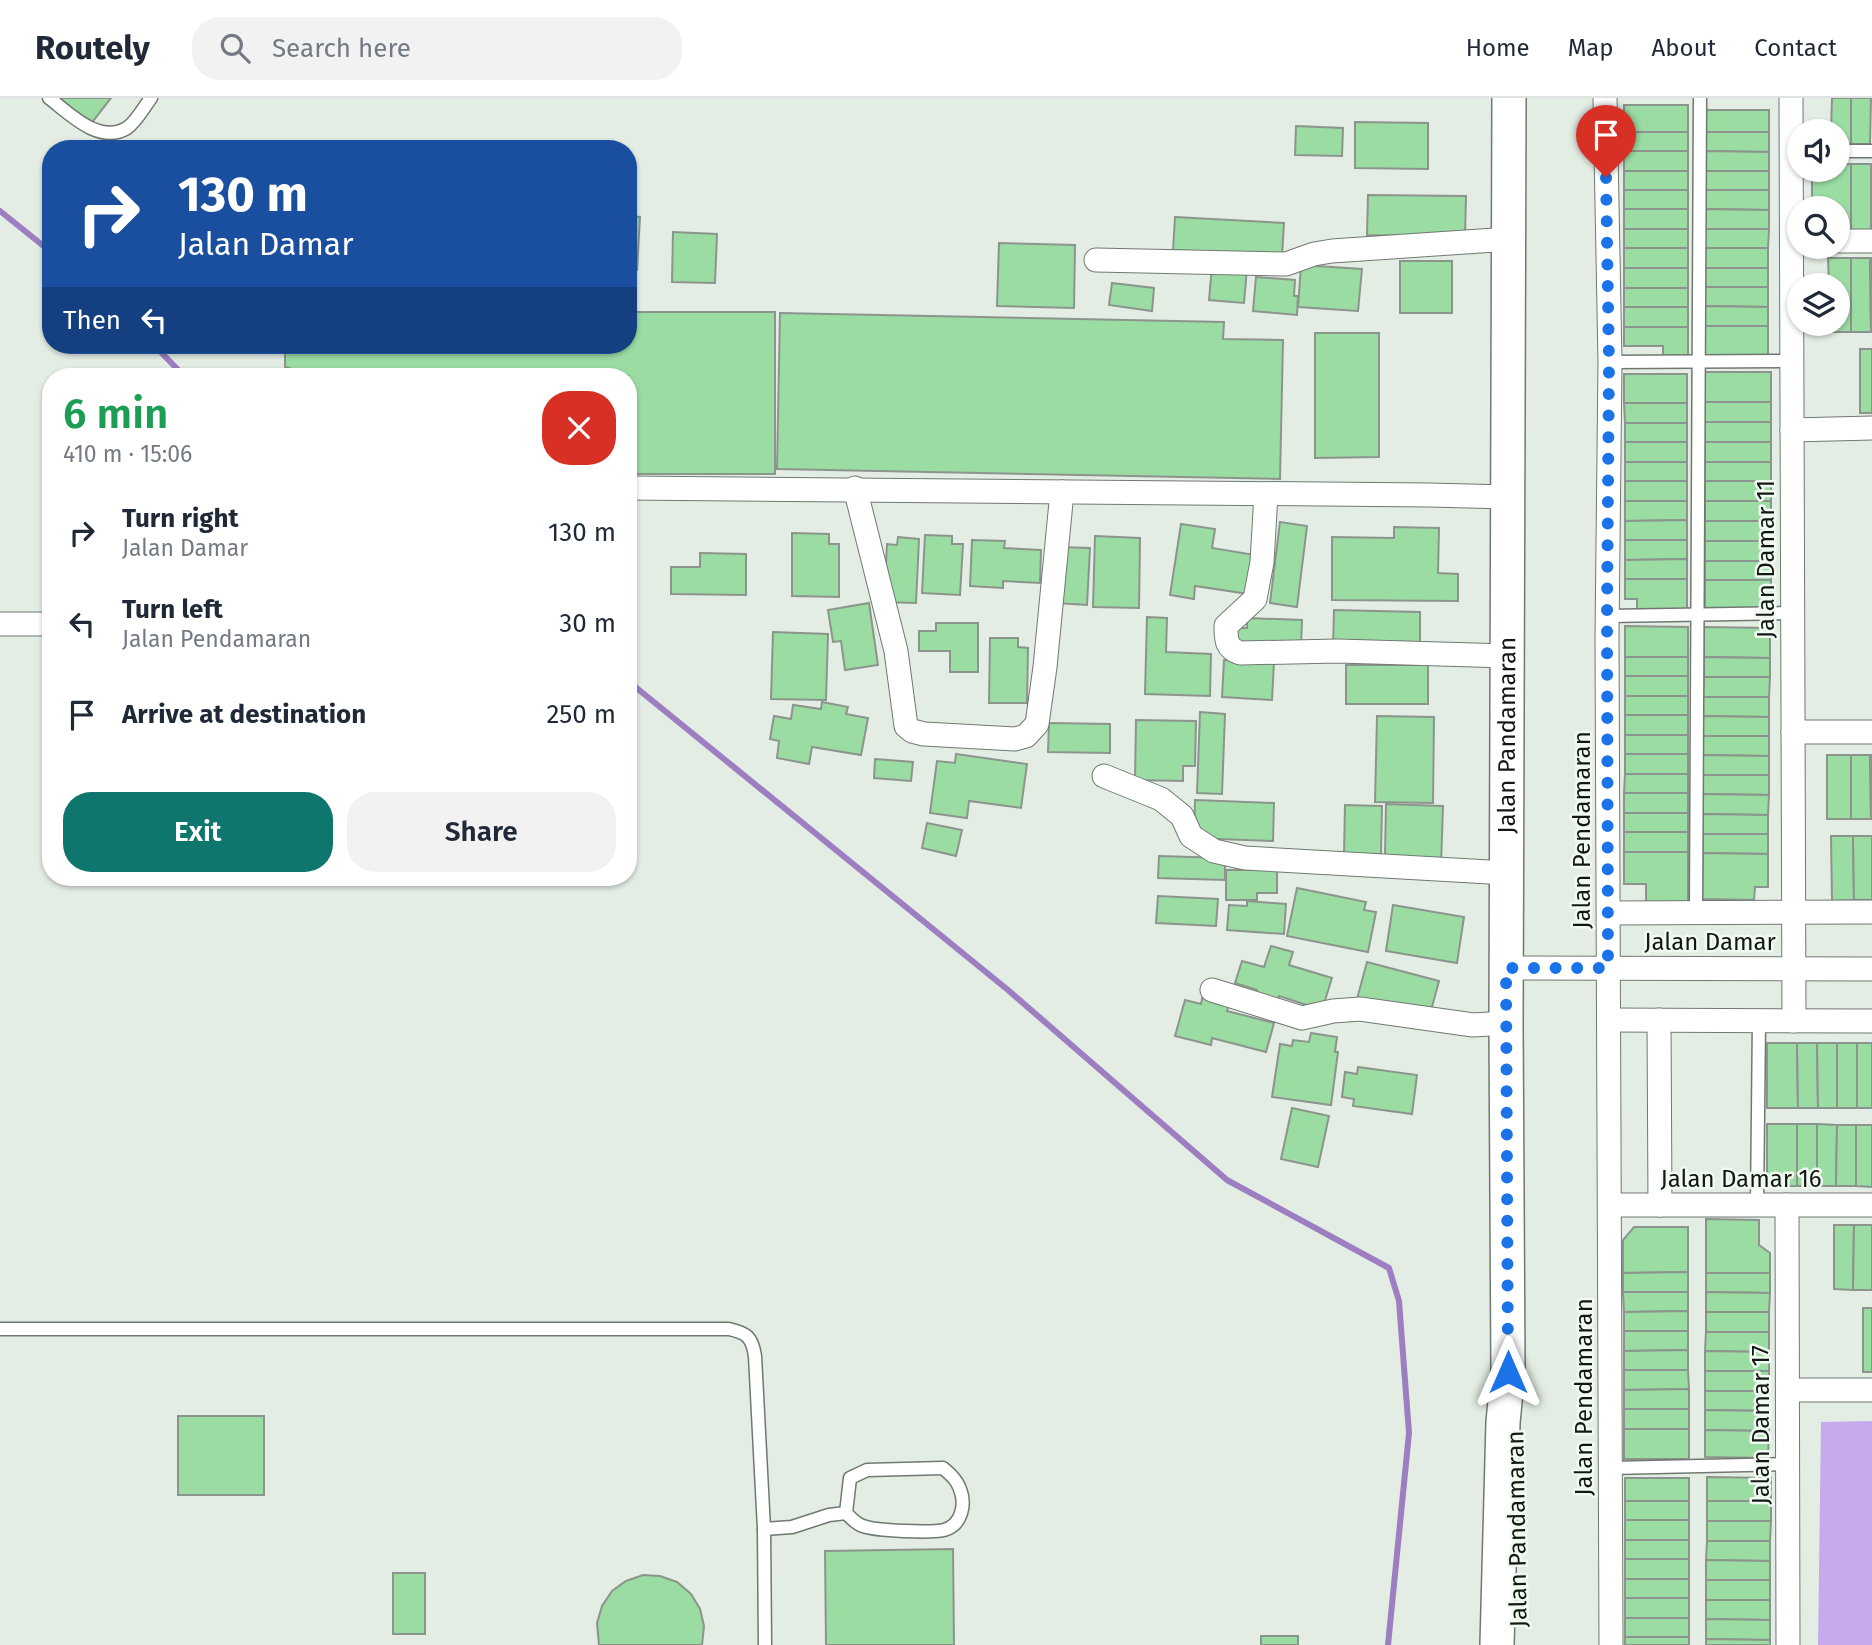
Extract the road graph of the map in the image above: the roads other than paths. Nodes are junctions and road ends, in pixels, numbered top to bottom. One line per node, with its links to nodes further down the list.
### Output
1 (48, 98): 2 (lane)
2 (152, 98)
3 (1509, 98): 10 (main road, Jalan Pandamaran)
4 (1605, 98): 16 (street, Jalan Pendamaran)
5 (1700, 98): 17 (lane)
6 (1791, 98): 7 (street, Jalan Damar 11)
7 (1793, 119)
8 (1850, 150): 9 (lane)
9 (1872, 151)
10 (1510, 239): 14 (street); 24 (main road, Jalan Pandamaran)
11 (1850, 241): 12 (street)
12 (1872, 241)
13 (1795, 259): 15 (street, Jalan Damar 11)
14 (1096, 260)
15 (1792, 361): 17 (lane); 19 (street, Jalan Damar 11)
16 (1609, 362): 17 (lane); 27 (street, Jalan Pendamaran)
17 (1699, 362): 26 (lane)
18 (1872, 428): 19 (street)
19 (1793, 430): 25 (street, Jalan Damar 11)
20 (637, 488): 21 (street)
21 (855, 488): 22 (street); 22 (street)
22 (1062, 492): 23 (street)
23 (1266, 494): 24 (street); 30 (street)
24 (1509, 497): 30 (main road, Jalan Pandamaran)
25 (1793, 613): 26 (lane); 31 (street, Jalan Damar 11)
26 (1698, 614): 27 (lane); 35 (lane)
27 (1607, 616): 38 (street, Jalan Pendamaran)
28 (0, 624): 29 (street)
29 (42, 624)
30 (1508, 656): 34 (main road, Jalan Pandamaran)
31 (1793, 732): 32 (street); 36 (street, Jalan Damar 11)
32 (1872, 732)
33 (1104, 776): 34 (street)
34 (1507, 873): 39 (main road, Jalan Pandamaran)
35 (1696, 912): 36 (street, Jalan Damar); 38 (street, Jalan Damar)
36 (1794, 912): 37 (street, Jalan Damar); 41 (street, Jalan Damar 11)
37 (1872, 912)
38 (1609, 913): 40 (street, Jalan Pendamaran)
39 (1506, 968): 40 (street, Jalan Damar); 49 (main road, Jalan Pandamaran)
40 (1608, 968): 41 (street, Jalan Damar); 44 (street, Jalan Pendamaran)
41 (1794, 969): 42 (street, Jalan Damar); 47 (street, Jalan Damar 11)
42 (1872, 969)
43 (1212, 990): 49 (street)
44 (1609, 1020): 45 (street); 50 (street, Jalan Pendamaran)
45 (1659, 1020): 46 (street); 51 (street)
46 (1759, 1020): 47 (street); 52 (lane)
47 (1794, 1021): 48 (street)
48 (1872, 1021)
49 (1506, 1023): 56 (main road, Jalan Pandamaran)
50 (1609, 1205): 51 (street, Jalan Damar 16); 60 (street, Jalan Pendamaran)
51 (1660, 1205): 52 (street, Jalan Damar 16)
52 (1758, 1205): 53 (street, Jalan Damar 16)
53 (1787, 1205): 54 (street, Jalan Damar 16); 57 (street, Jalan Damar 17)
54 (1872, 1205)
55 (0, 1329): 62 (lane)
56 (1508, 1372): 64 (main road, Jalan Pandamaran); 65 (main road, Jalan Pandamaran)
57 (1787, 1390): 58 (street); 59 (street, Jalan Damar 17)
58 (1872, 1390)
59 (1787, 1464): 60 (lane); 67 (street, Jalan Damar 17)
60 (1610, 1468): 66 (street, Jalan Pendamaran)
61 (846, 1513): 61 (lane); 62 (lane)
62 (764, 1529): 63 (lane)
63 (765, 1645)
64 (1497, 1645)
65 (1519, 1645)
66 (1611, 1645)
67 (1788, 1645)

